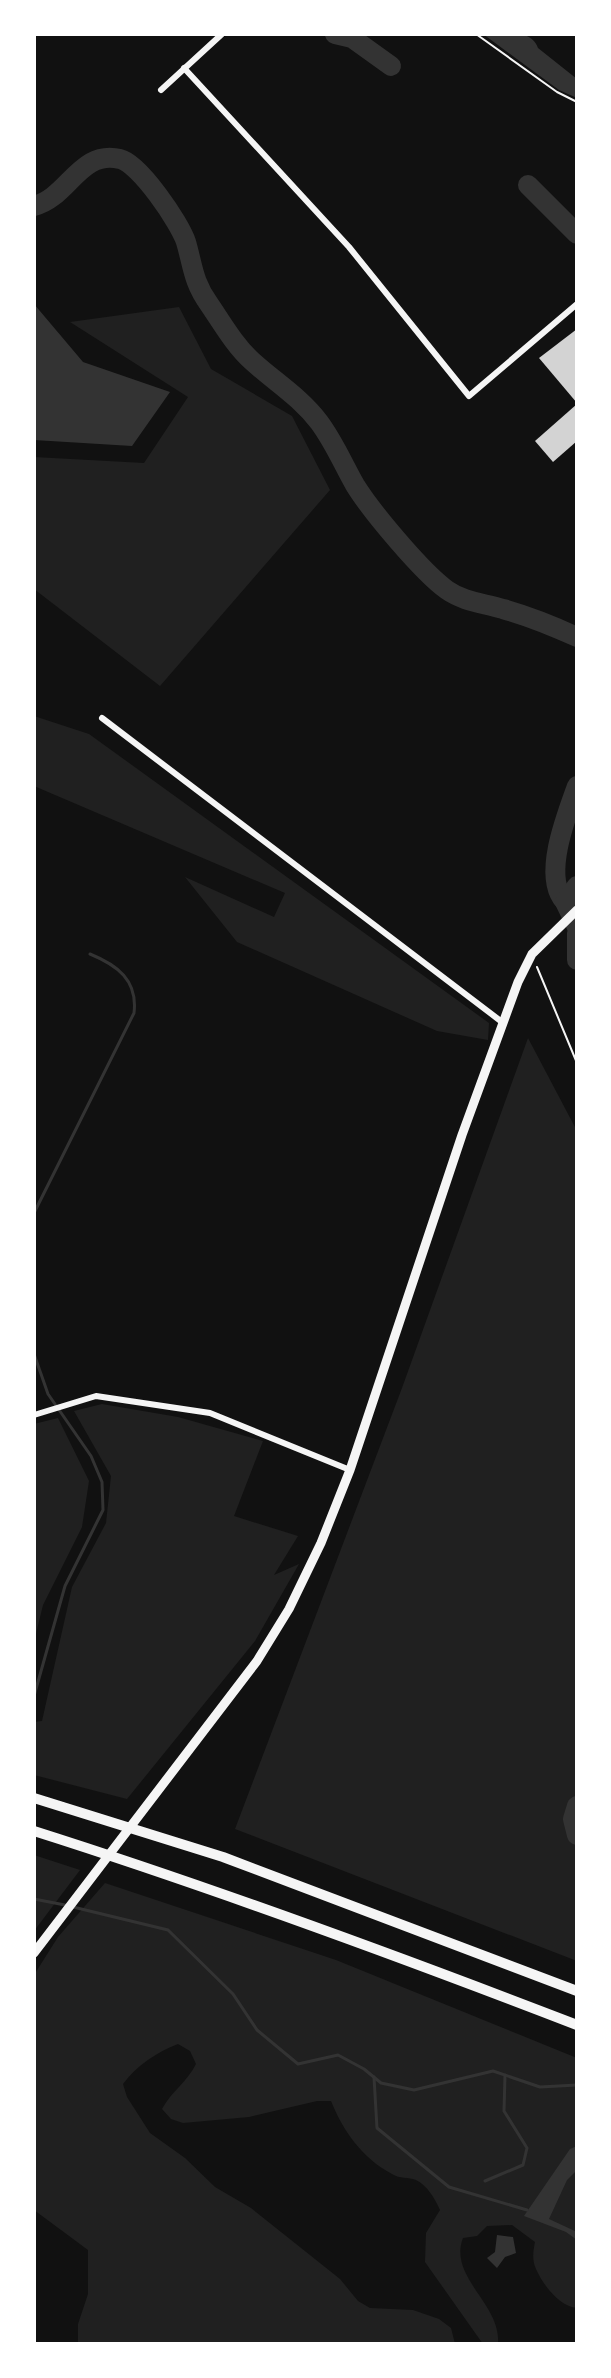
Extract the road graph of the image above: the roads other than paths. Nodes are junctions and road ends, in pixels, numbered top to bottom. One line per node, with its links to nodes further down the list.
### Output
1 (222, 34): 2 (street)
2 (184, 68): 3 (street); 4 (street)
3 (161, 90)
4 (577, 304)
5 (102, 718): 7 (street)
6 (577, 910): 7 (main road)
7 (502, 1022): 9 (main road)
8 (34, 1415): 9 (street)
9 (350, 1470): 12 (main road)
10 (34, 1798): 13 (highway)
11 (34, 1831): 14 (highway)
12 (34, 1953)
13 (577, 1991)
14 (577, 2025)

